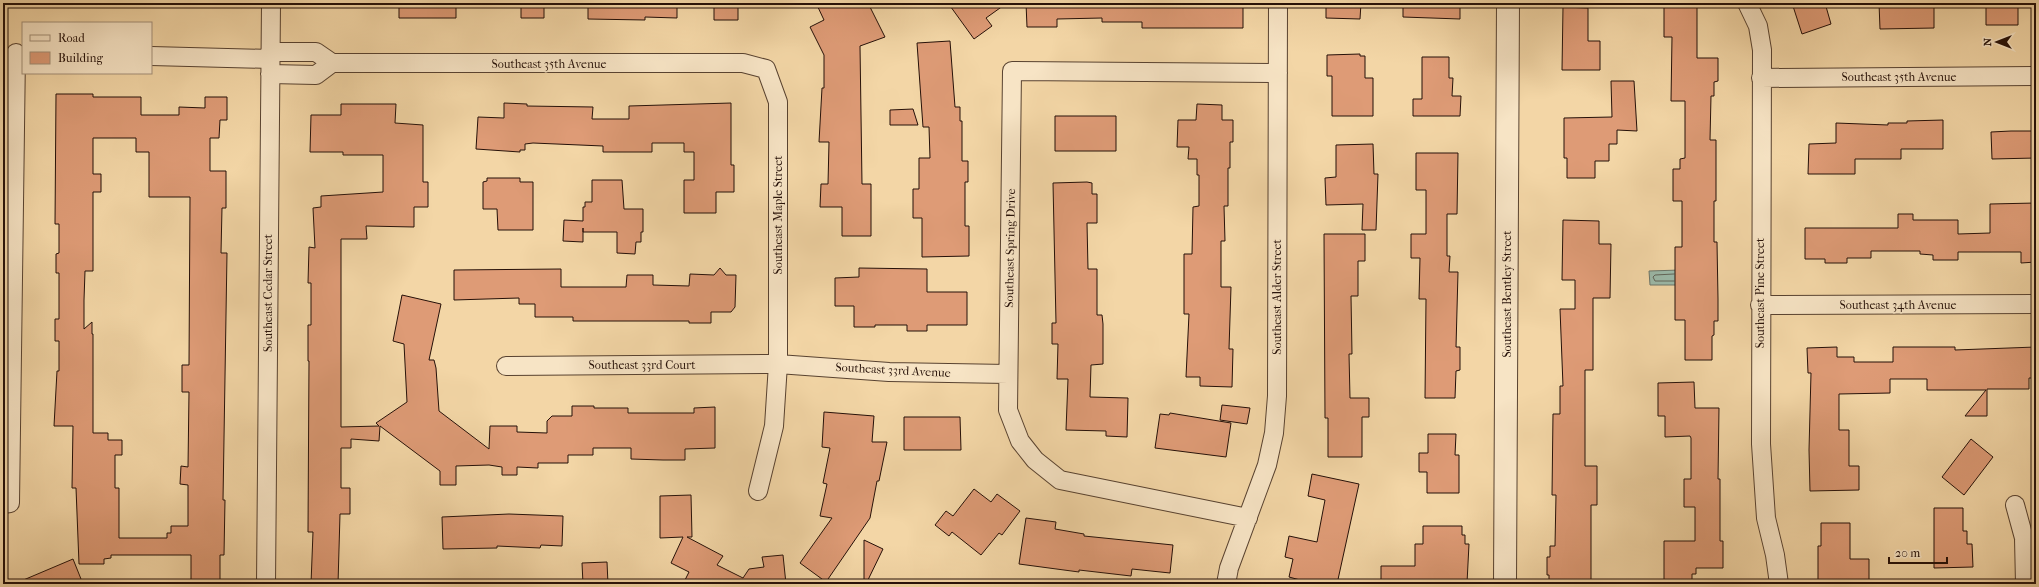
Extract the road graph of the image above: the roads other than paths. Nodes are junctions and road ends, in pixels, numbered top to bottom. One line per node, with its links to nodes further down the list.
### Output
1 (270, 3): 7 (street, Southeast Cedar Street)
2 (1278, 3): 9 (street, Southeast Alder Street)
3 (1508, 3): 23 (street, Southeast Bentley Street)
4 (1747, 3): 11 (street, Southeast Pine Street)
5 (14, 53): 18 (street)
6 (152, 56): 7 (street, Southeast 35th Avenue)
7 (270, 62): 8 (street, Southeast 35th Avenue); 21 (street, Southeast Cedar Street)
8 (766, 69): 14 (street, Southeast Maple Street)
9 (1278, 73): 16 (street, Southeast Spring Drive); 20 (street, Southeast Alder Street)
10 (2036, 76): 11 (street, Southeast 35th Avenue)
11 (1761, 78): 13 (street, Southeast Pine Street)
12 (2036, 304): 13 (street, Southeast 34th Avenue)
13 (1760, 305): 24 (street, Southeast Pine Street)
14 (778, 364): 15 (street, Southeast 33rd Court); 16 (street, Southeast 33rd Avenue); 17 (street, Southeast Maple Street)
15 (506, 366)
16 (1008, 374): 20 (street, Southeast Spring Drive)
17 (758, 491)
18 (7, 504)
19 (2015, 505): 25 (street)
20 (1248, 518): 22 (street, Southeast Alder Street)
21 (266, 584)
22 (1226, 584)
23 (1505, 584)
24 (1779, 584)
25 (2024, 584)

